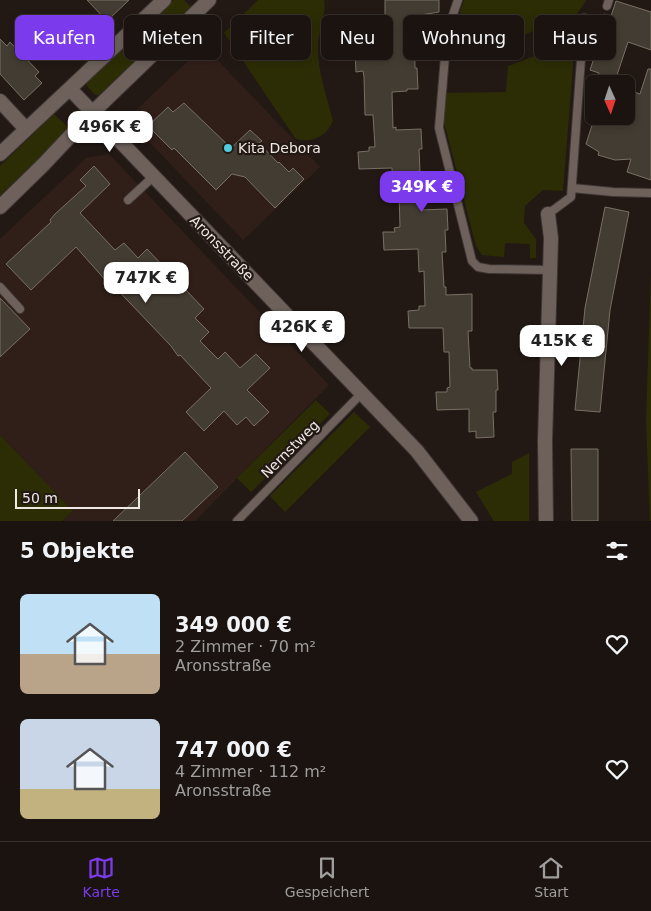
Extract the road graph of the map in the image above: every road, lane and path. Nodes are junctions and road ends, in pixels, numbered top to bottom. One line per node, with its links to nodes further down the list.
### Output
1 (164, 0): 5 (street)
2 (209, 0): 7 (street)
3 (458, 0): 16 (lane)
4 (581, 60): 11 (lane)
5 (70, 89): 7 (street, Aronsstraße); 8 (street)
6 (0, 101): 8 (street)
7 (92, 113): 10 (street, Aronsstraße); 14 (street)
8 (26, 129): 9 (street)
9 (0, 154)
10 (153, 176): 13 (lane); 19 (street, Aronsstraße)
11 (572, 188): 12 (lane); 15 (lane)
12 (651, 193)
13 (128, 200)
14 (0, 207)
15 (548, 214): 16 (street)
16 (550, 270): 22 (street)
17 (0, 287): 18 (lane)
18 (20, 309)
19 (361, 394): 20 (lane, Nernstweg); 21 (street, Aronsstraße)
20 (237, 521)
21 (471, 521)
22 (546, 521)

